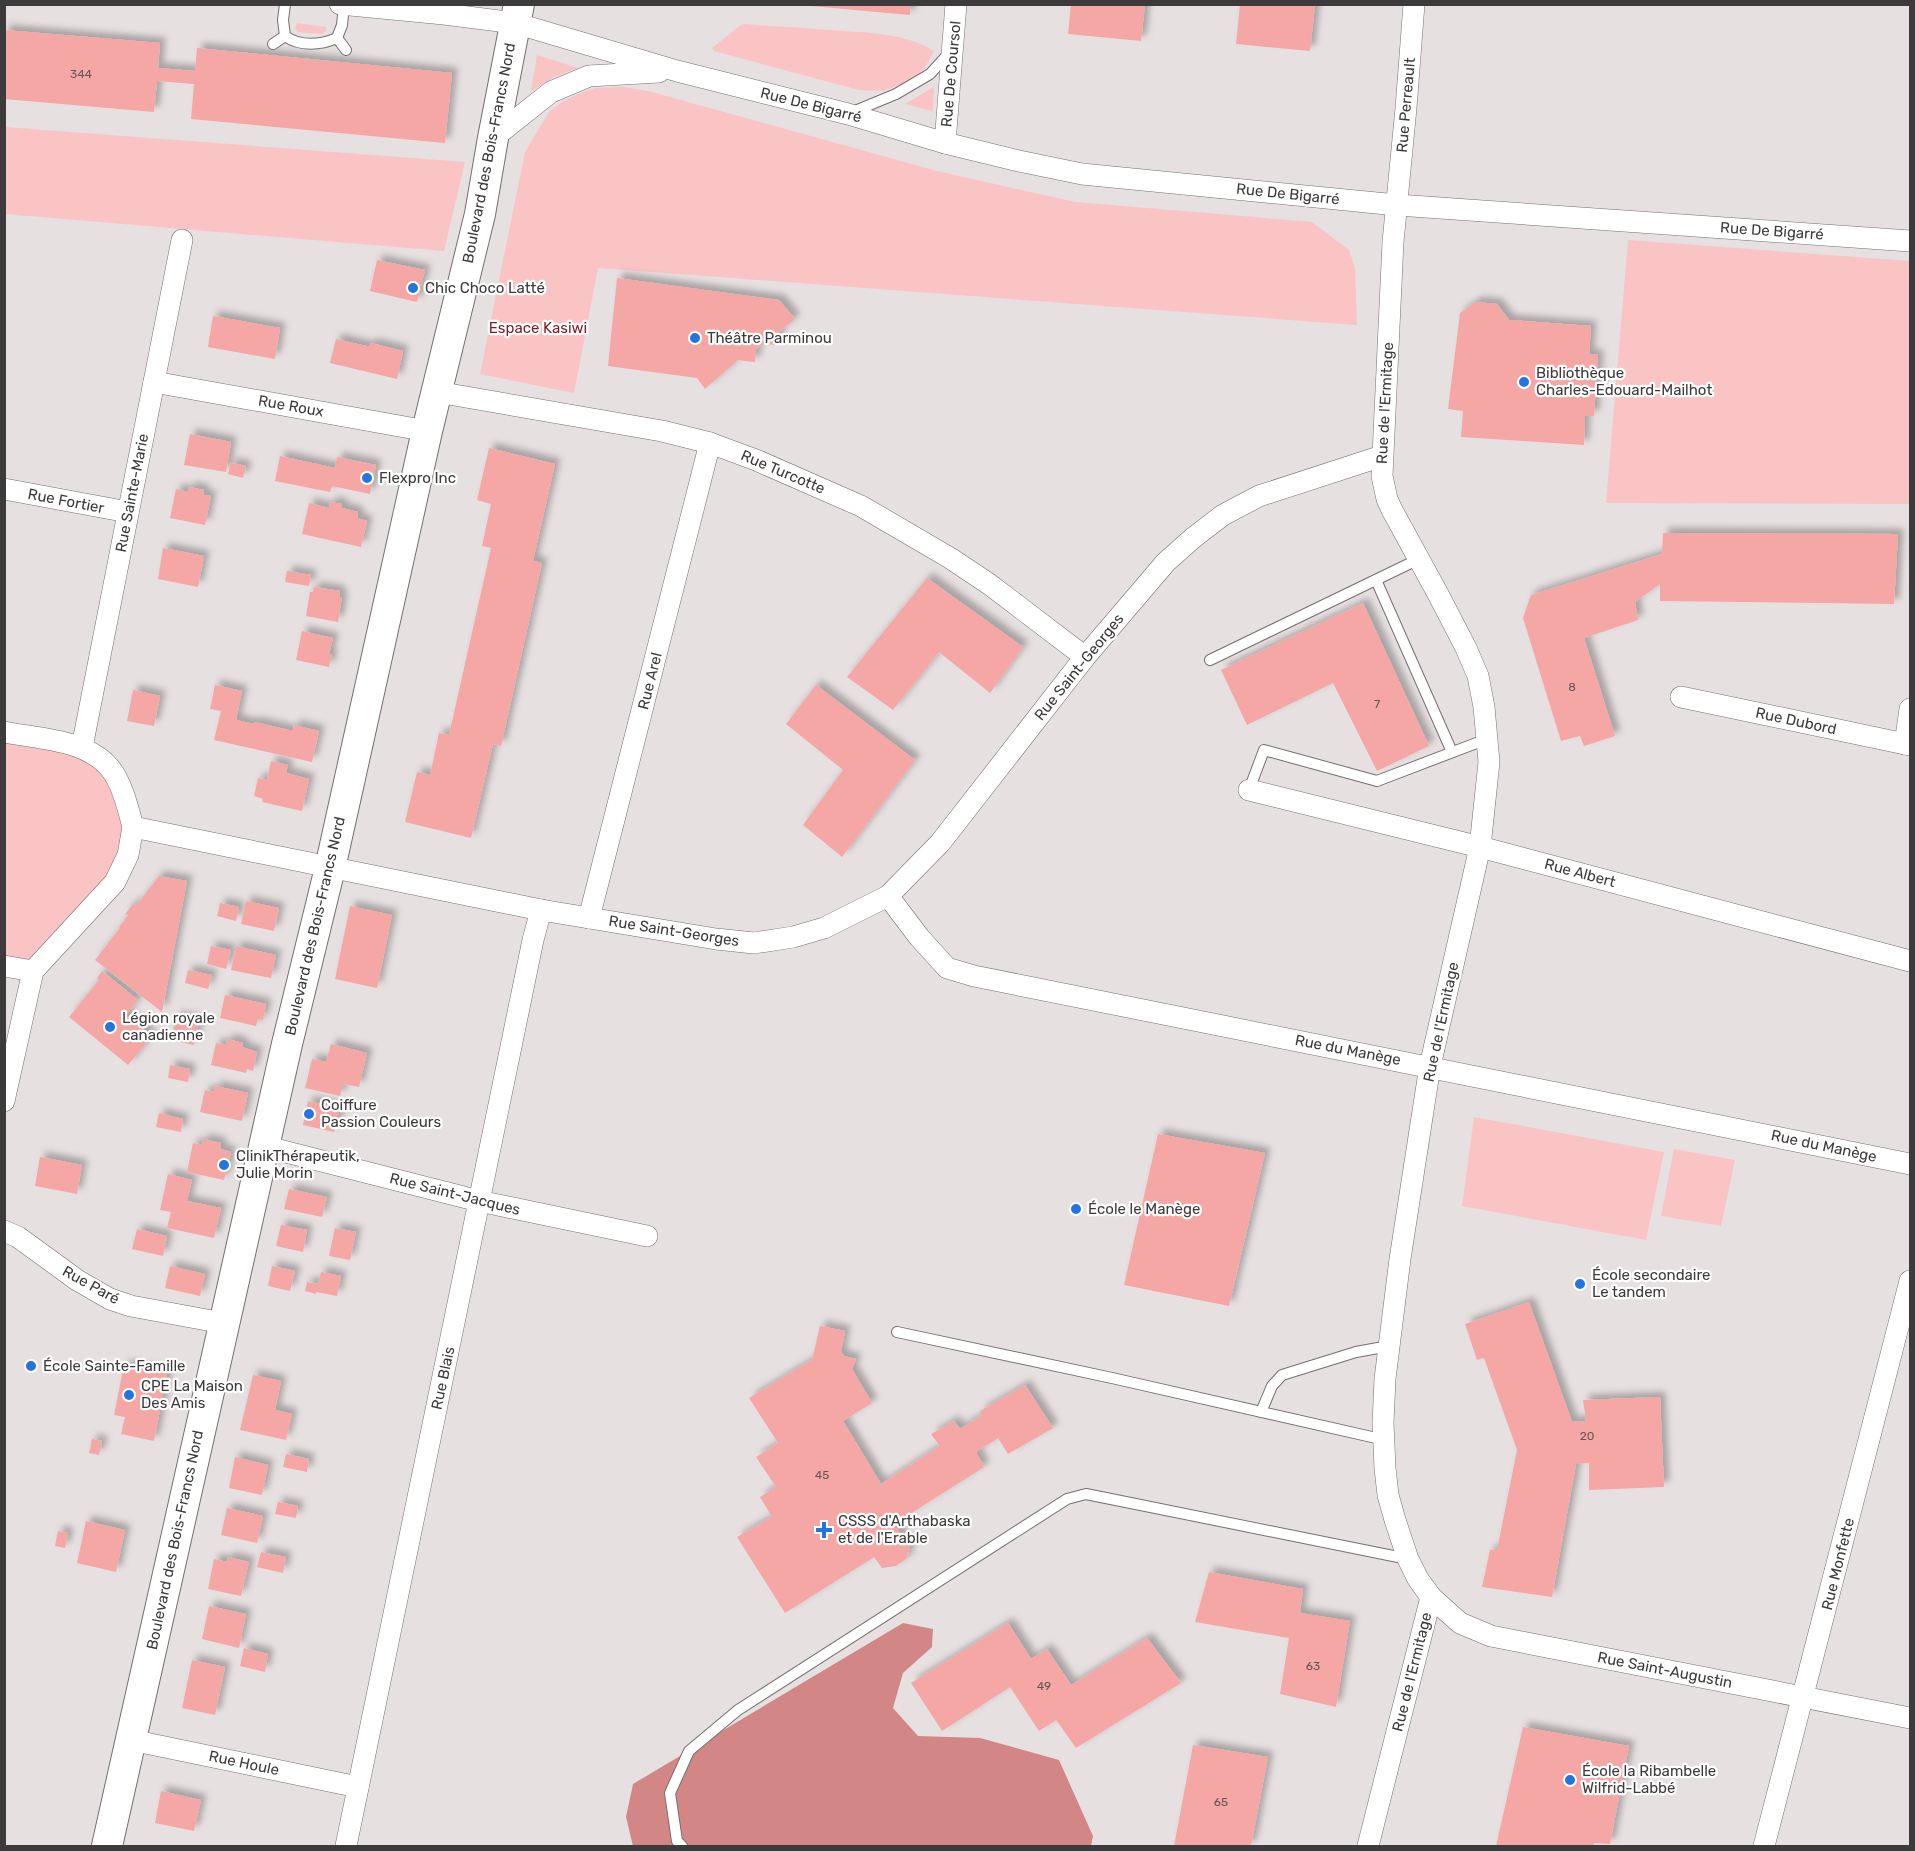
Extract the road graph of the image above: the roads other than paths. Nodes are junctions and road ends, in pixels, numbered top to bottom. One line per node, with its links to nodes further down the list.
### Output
1 (285, 4): 7 (lane)
2 (956, 4): 10 (street, Rue De Coursol)
3 (1414, 4): 16 (street, Rue Perreault)
4 (342, 5): 5 (street, Rue De Bigarré); 8 (lane)
5 (444, 9): 6 (street, Rue De Bigarré)
6 (517, 14): 12 (street, Rue De Bigarré); 14 (street, Boulevard des Bois-Francs Nord)
7 (285, 36): 8 (lane); 9 (lane)
8 (337, 38): 11 (lane)
9 (273, 44)
10 (953, 49): 13 (lane); 15 (street, Rue De Coursol)
11 (346, 50)
12 (677, 71): 13 (street, Rue De Bigarré); 14 (street, Rue De Bigarré)
13 (848, 114): 15 (street, Rue De Bigarré)
14 (493, 138): 20 (street, Boulevard des Bois-Francs Nord)
15 (945, 143): 16 (street, Rue De Bigarré)
16 (1397, 205): 18 (street, Rue De Bigarré); 23 (street, Rue de l'Ermitage)
17 (182, 240): 19 (street, Rue Sainte-Marie)
18 (1911, 241)
19 (154, 382): 21 (street, Rue Roux); 25 (street, Rue Sainte-Marie)
20 (437, 392): 21 (street, Boulevard des Bois-Francs Nord); 22 (street, Rue Turcotte)
21 (427, 431): 40 (street, Boulevard des Bois-Francs Nord)
22 (710, 443): 28 (street, Rue Turcotte); 43 (street, Rue Arel)
23 (1382, 456): 26 (street, Rue de l'Ermitage); 28 (street, Rue Saint-Georges)
24 (4, 489): 25 (street, Rue Fortier)
25 (128, 513): 35 (street, Rue Sainte-Marie)
26 (1419, 559): 27 (lane); 33 (street, Rue de l'Ermitage)
27 (1376, 580): 29 (lane); 36 (lane)
28 (1085, 657): 41 (street, Rue Saint-Georges)
29 (1210, 660)
30 (1682, 697): 34 (street, Rue Dubord)
31 (1911, 709): 34 (street)
32 (4, 732): 35 (street)
33 (1487, 739): 36 (lane); 39 (street, Rue de l'Ermitage)
34 (1908, 744)
35 (82, 747): 38 (street)
36 (1452, 752): 37 (lane)
37 (1249, 790): 39 (street, Rue Albert)
38 (133, 827): 40 (street, Rue Saint-Georges); 46 (street)
39 (1480, 847): 44 (street, Rue Albert); 47 (street, Rue de l'Ermitage)
40 (330, 868): 42 (street, Rue Saint-Georges); 49 (street, Boulevard des Bois-Francs Nord)
41 (888, 896): 43 (street, Rue Saint-Georges); 47 (street, Rue du Manège)
42 (541, 910): 43 (street, Rue Saint-Georges); 51 (street, Rue Blais)
43 (589, 918)
44 (1911, 961)
45 (4, 966): 46 (street)
46 (33, 970): 48 (street)
47 (1430, 1066): 50 (street, Rue du Manège); 57 (street, Rue de l'Ermitage)
48 (4, 1101)
49 (263, 1146): 51 (street, Rue Saint-Jacques); 55 (street, Boulevard des Bois-Francs Nord)
50 (1911, 1164)
51 (479, 1202): 53 (street, Rue Saint-Jacques); 65 (street, Rue Blais)
52 (4, 1231): 55 (street, Rue Paré)
53 (647, 1236)
54 (1911, 1281): 62 (street, Rue Monfette)
55 (223, 1323): 64 (street, Boulevard des Bois-Francs Nord)
56 (897, 1332): 58 (lane)
57 (1389, 1346): 58 (lane); 59 (street, Rue de l'Ermitage)
58 (1261, 1412): 59 (lane)
59 (1385, 1440): 60 (street, Rue de l'Ermitage)
60 (1408, 1559): 61 (street, Rue de l'Ermitage); 68 (lane)
61 (1431, 1597): 62 (street, Rue Saint-Augustin); 69 (street, Rue de l'Ermitage)
62 (1804, 1697): 63 (street, Rue Saint-Augustin); 70 (street, Rue Monfette)
63 (1911, 1718)
64 (131, 1740): 65 (street, Rue Houle); 66 (street, Boulevard des Bois-Francs Nord)
65 (358, 1787): 67 (street, Rue Blais)
66 (107, 1846)
67 (346, 1846)
68 (682, 1846)
69 (1368, 1846)
70 (1764, 1846)

